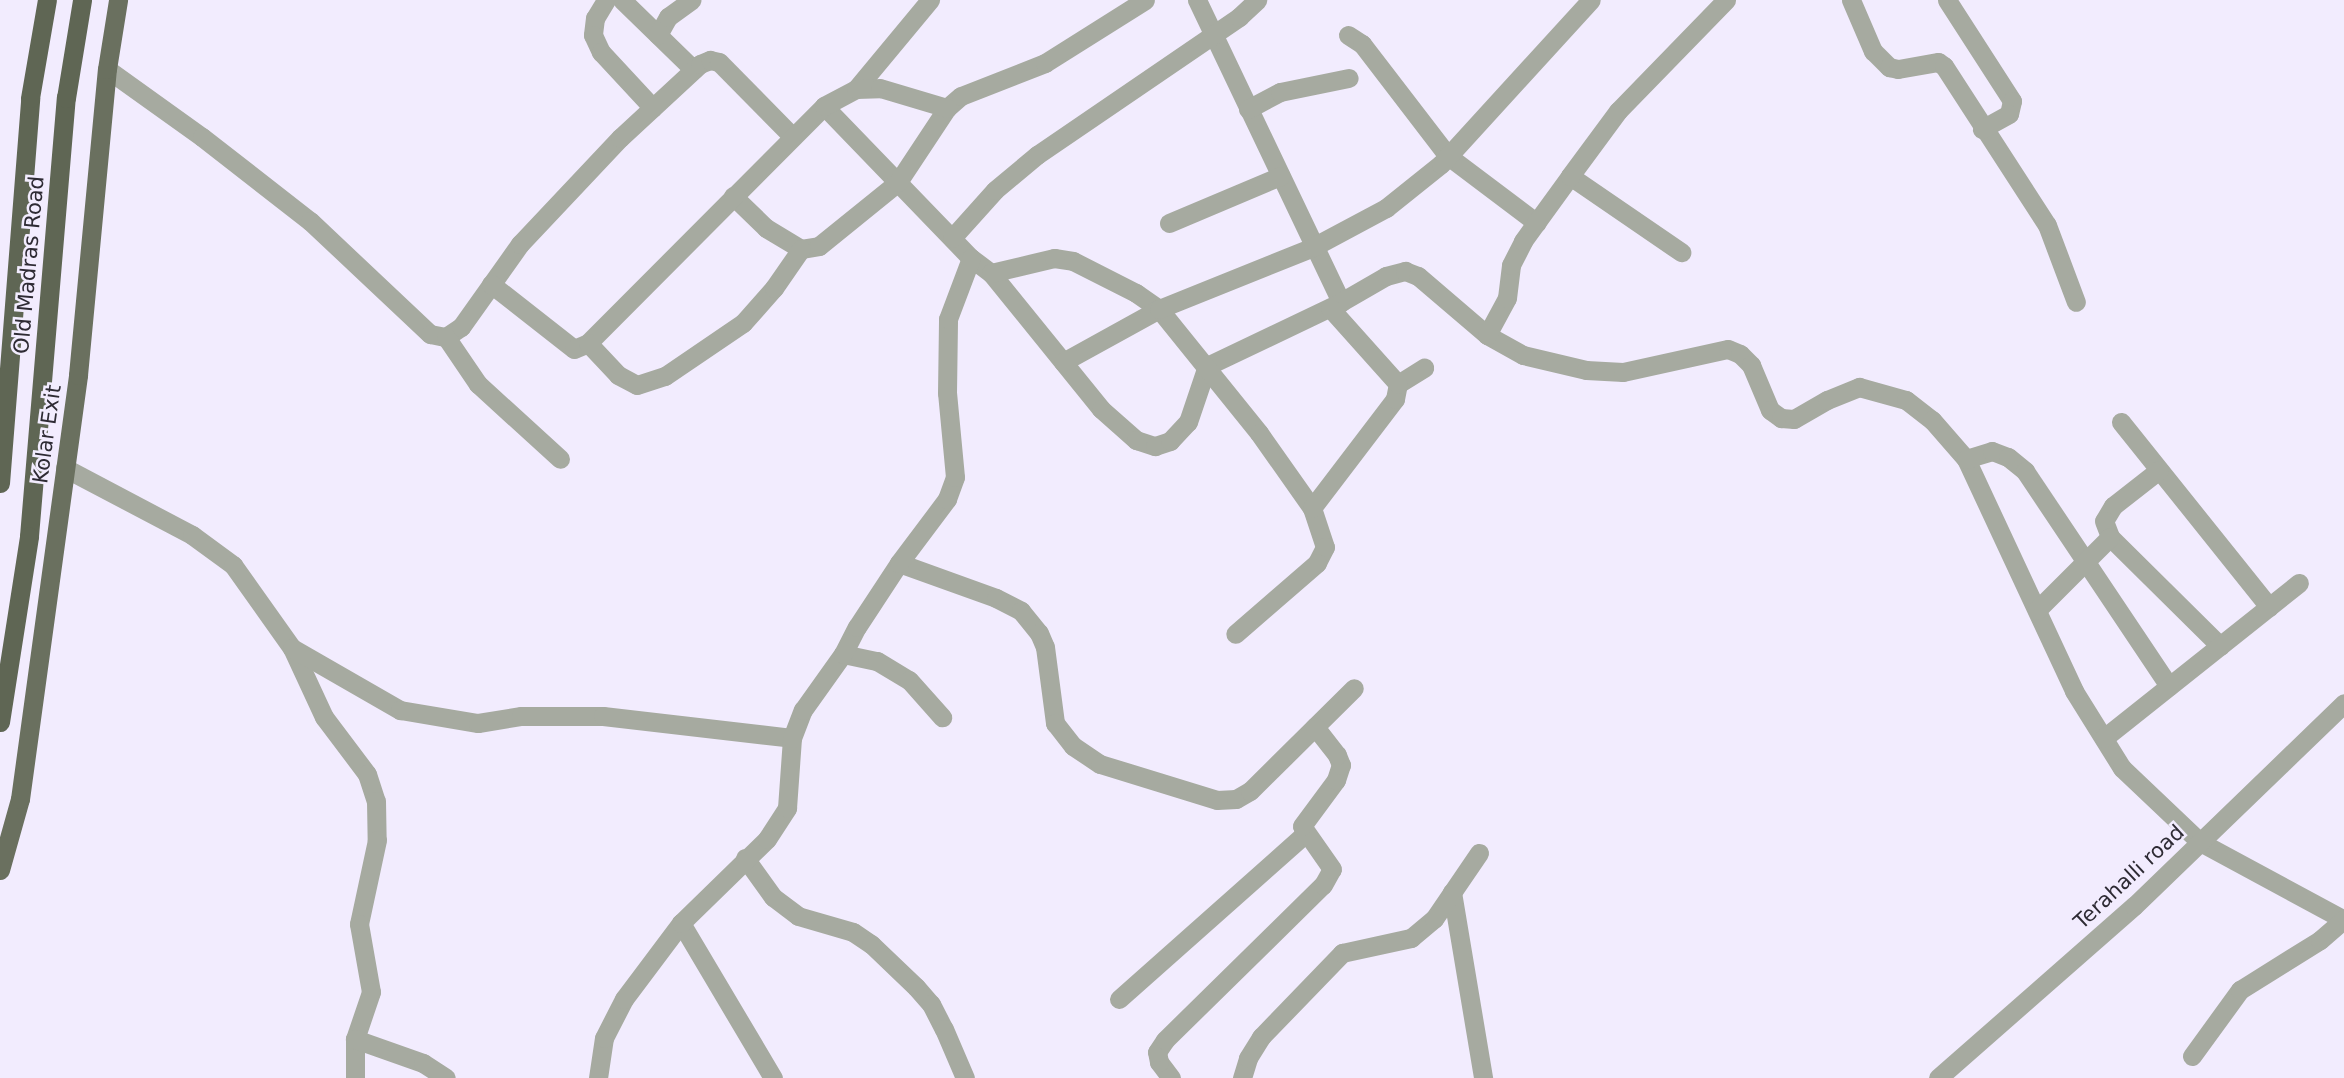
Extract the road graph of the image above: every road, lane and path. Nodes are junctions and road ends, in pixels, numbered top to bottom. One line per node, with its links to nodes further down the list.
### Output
1 (47, 0): 57 (highway, Old Madras Road)
2 (82, 0): 77 (highway, Old Madras Road, bridge)
3 (118, 0): 18 (main road, Kolar Exit)
4 (606, 0): 23 (street)
5 (622, 0): 15 (street)
6 (691, 0): 15 (street)
7 (930, 0): 21 (street)
8 (1145, 0): 24 (street)
9 (1197, 0): 16 (street)
10 (1257, 0): 16 (street)
11 (1591, 0): 28 (street)
12 (1726, 0): 30 (street)
13 (1851, 0): 26 (street)
14 (1947, 0): 26 (street)
15 (658, 35): 19 (street)
16 (1213, 35): 25 (street); 35 (street)
17 (1348, 35): 28 (street)
18 (107, 69): 46 (street); 55 (main road, Kolar Exit)
19 (694, 70): 23 (street); 27 (street)
20 (1349, 78): 25 (street)
21 (856, 89): 22 (street); 24 (street)
22 (824, 106): 27 (street); 31 (street)
23 (653, 107): 41 (street)
24 (947, 108): 31 (street)
25 (1248, 109): 29 (street)
26 (1982, 129): 42 (street)
27 (792, 136): 32 (street)
28 (1448, 156): 34 (street); 36 (street)
29 (1280, 176): 33 (street); 36 (street)
30 (1570, 176): 34 (street); 38 (street)
31 (898, 182): 35 (street); 37 (street)
32 (733, 196): 37 (street); 47 (street)
33 (1169, 223)
34 (1537, 223): 45 (street)
35 (952, 238): 39 (street)
36 (1313, 247): 43 (street); 44 (street)
37 (800, 249): 47 (street)
38 (1681, 253)
39 (971, 258): 40 (street); 61 (street)
40 (991, 274): 44 (street); 48 (street)
41 (491, 284): 46 (street); 47 (street)
42 (2076, 302)
43 (1335, 305): 45 (street); 49 (street); 51 (street)
44 (1159, 309): 48 (street); 49 (street)
45 (1487, 335): 53 (street)
46 (446, 337): 54 (street)
47 (588, 343)
48 (1063, 362): 49 (street)
49 (1207, 366): 58 (street)
50 (1424, 368): 51 (street)
51 (1398, 384): 58 (street)
52 (2121, 422): 56 (street)
53 (1966, 458): 60 (street); 64 (street)
54 (560, 459)
55 (65, 468): 67 (street); 70 (main road, Kolar Exit)
56 (2159, 470): 59 (street); 63 (street)
57 (0, 482)
58 (1312, 509): 65 (street)
59 (2110, 537): 60 (street); 66 (street)
60 (2087, 561): 64 (street); 71 (street)
61 (899, 564): 68 (street); 78 (street)
62 (2299, 583): 63 (street)
63 (2269, 607): 66 (street)
64 (2037, 610): 80 (street)
65 (1236, 634)
66 (2220, 646): 71 (street)
67 (292, 648): 79 (street); 90 (street)
68 (843, 654): 76 (street); 79 (street)
69 (0, 660): 70 (main road)
70 (37, 666): 75 (main road, Kolar Exit)
71 (2169, 686): 80 (street)
72 (1354, 688): 78 (street)
73 (2344, 703): 82 (street, Terahalli road)
74 (0, 706): 75 (main road)
75 (31, 711): 85 (main road, Kolar Exit)
76 (942, 717)
77 (0, 722)
78 (1315, 727): 81 (street)
79 (792, 738): 84 (street)
80 (2104, 738): 82 (street)
81 (1306, 834): 89 (street); 97 (street)
82 (2200, 842): 87 (street); 100 (street, Terahalli road)
83 (1479, 853): 86 (street)
84 (745, 858): 88 (street); 96 (street)
85 (0, 870)
86 (1452, 892): 98 (street); 99 (street)
87 (2344, 920): 91 (street)
88 (681, 923): 94 (street); 95 (street)
89 (1119, 999)
90 (355, 1039): 92 (street); 93 (street)
91 (2192, 1056)
92 (355, 1078)
93 (446, 1078)
94 (598, 1078)
95 (773, 1078)
96 (965, 1078)
97 (1171, 1078)
98 (1242, 1078)
99 (1483, 1078)
100 (1938, 1078)

